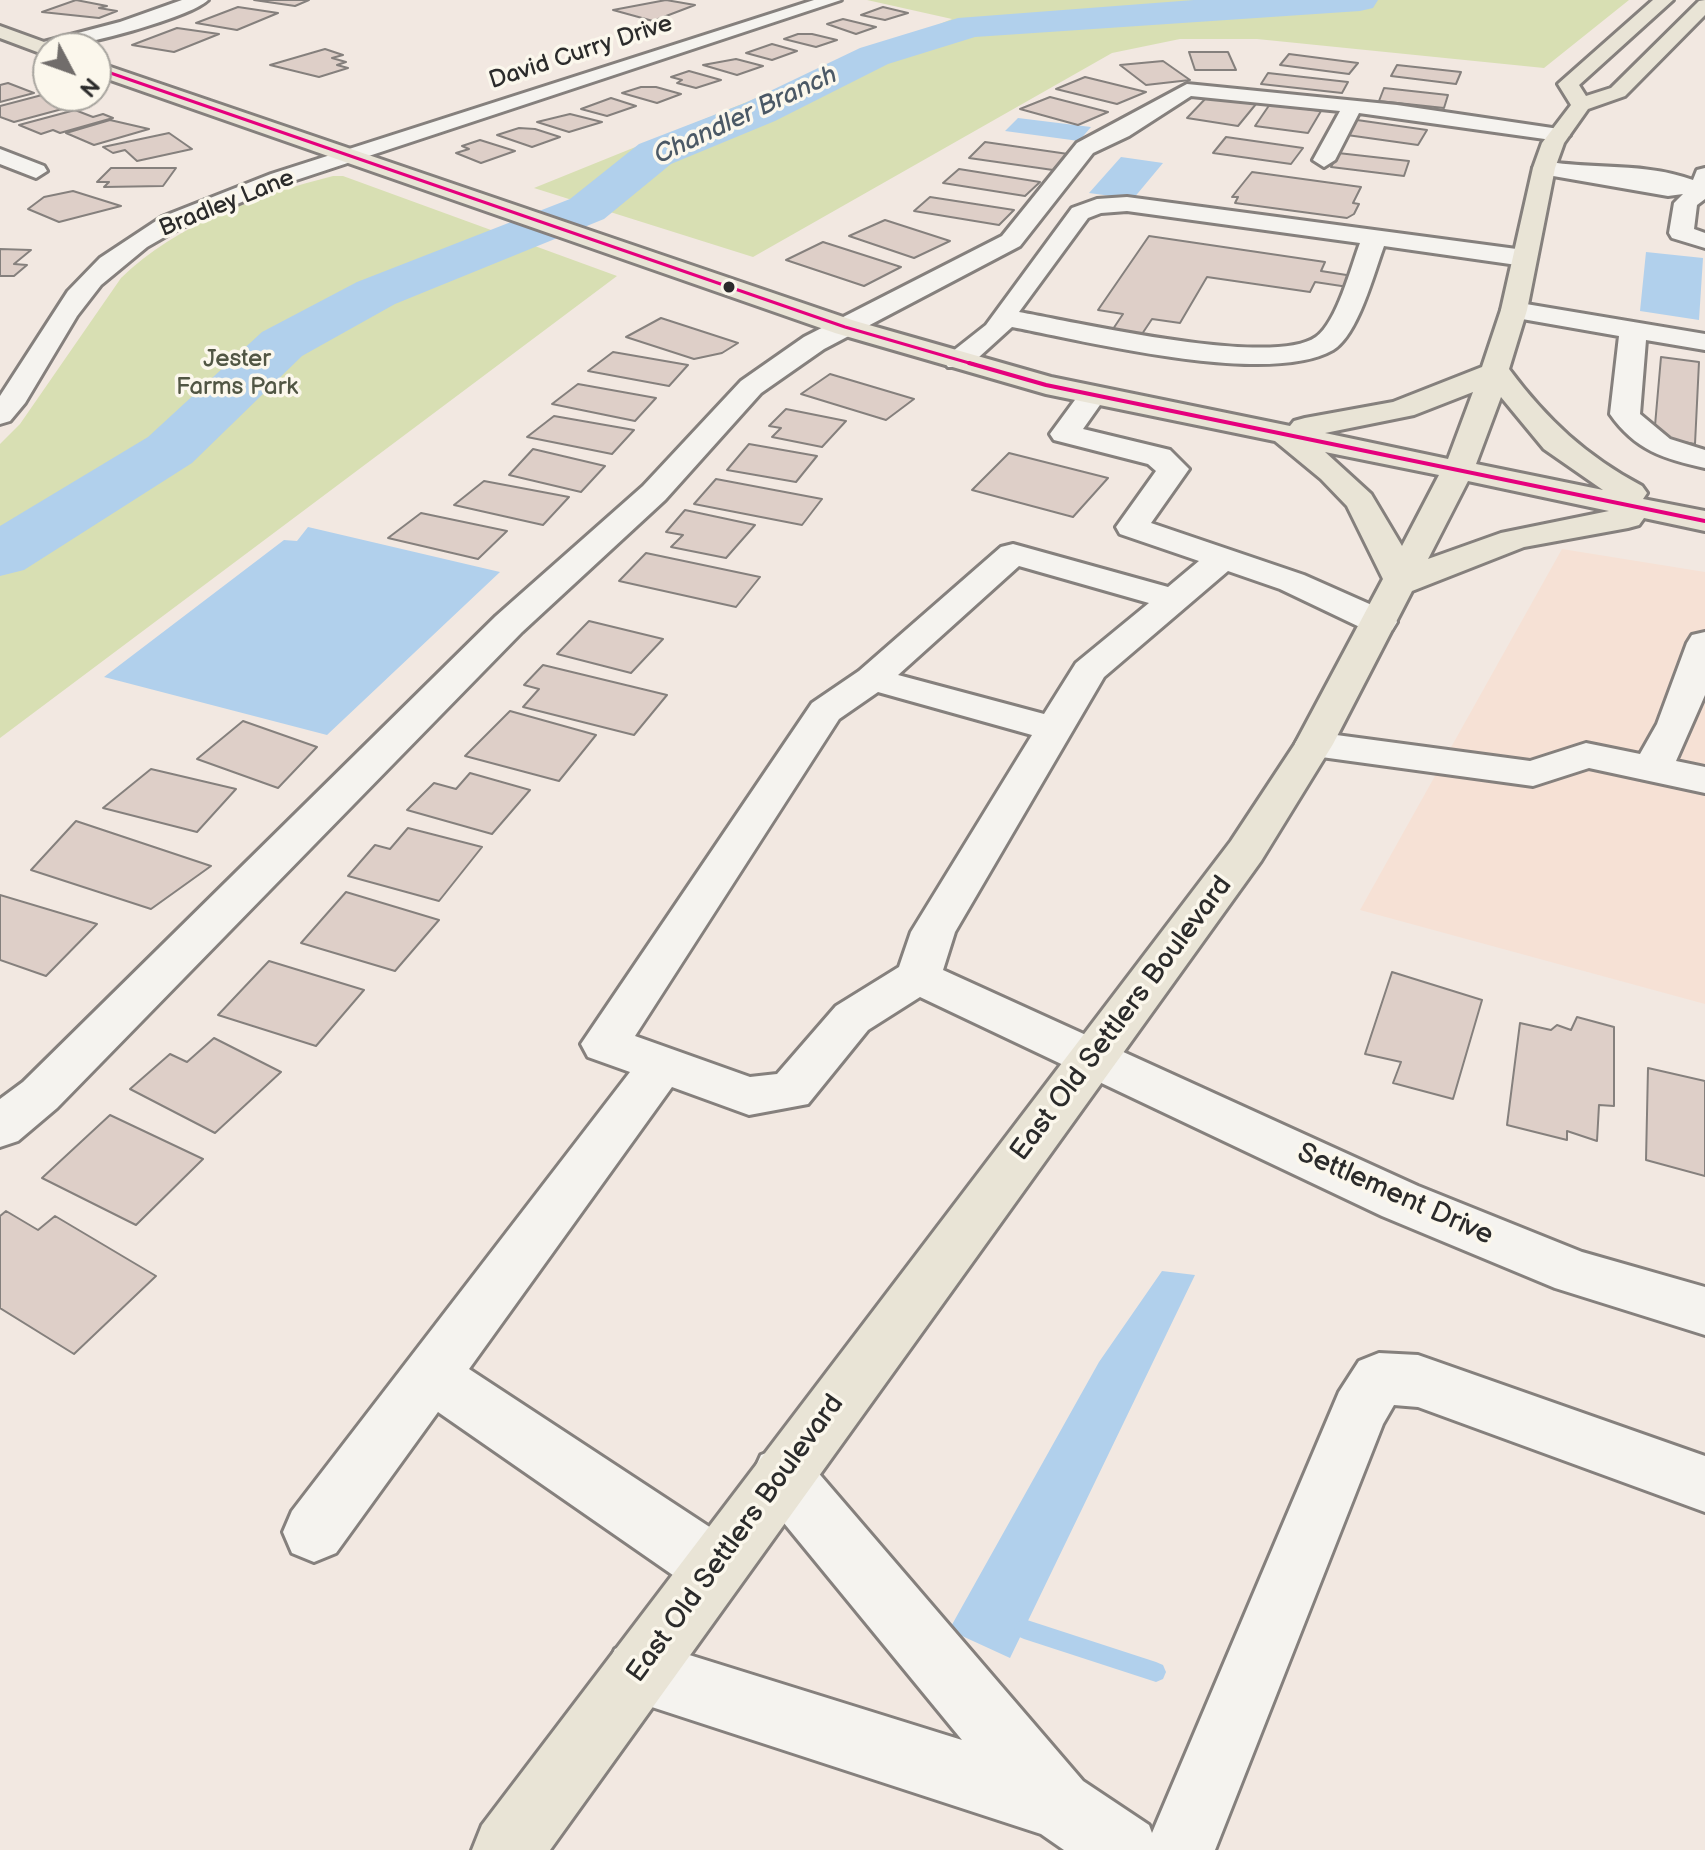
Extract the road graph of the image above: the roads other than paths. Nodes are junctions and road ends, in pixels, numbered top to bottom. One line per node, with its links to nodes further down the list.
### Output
1 (199, 0): 6 (street)
2 (832, 0): 13 (street, David Curry Drive)
3 (1664, 0): 9 (main road)
4 (1705, 5): 9 (main road)
5 (0, 32): 7 (main road)
6 (106, 32)
7 (32, 44)
8 (112, 74): 13 (main road)
9 (1581, 105): 11 (main road, East Old Settlers Boulevard)
10 (1353, 106): 11 (street); 14 (street); 23 (street)
11 (1556, 139): 15 (main road, East Old Settlers Boulevard)
12 (0, 156): 16 (street)
13 (346, 157): 23 (main road); 29 (street, Bradley Lane)
14 (1324, 160)
15 (1544, 168): 17 (street); 20 (main road, East Old Settlers Boulevard)
16 (36, 171)
17 (1700, 185): 19 (street)
18 (1374, 239): 20 (street); 22 (street); 22 (street)
19 (1705, 241)
20 (1524, 258): 21 (main road, East Old Settlers Boulevard)
21 (1514, 310): 24 (street); 27 (main road, East Old Settlers Boulevard)
22 (1002, 317): 26 (street)
23 (845, 327): 26 (main road); 48 (street)
24 (1633, 330): 25 (street); 31 (street)
25 (1705, 342)
26 (958, 361): 28 (main road)
27 (1496, 371): 30 (main road); 32 (main road, East Old Settlers Boulevard); 33 (main road)
28 (1093, 395): 30 (main road); 35 (street)
29 (0, 415)
30 (1274, 430): 32 (main road); 37 (main road)
31 (1705, 459)
32 (1458, 471): 33 (main road); 37 (main road, East Old Settlers Boulevard)
33 (1671, 514): 34 (main road); 37 (main road)
34 (1705, 521)
35 (1221, 560): 36 (street); 37 (street)
36 (1173, 599): 39 (street); 41 (street)
37 (1390, 602): 42 (main road, East Old Settlers Boulevard)
38 (1705, 643): 40 (street)
39 (872, 679): 41 (street); 47 (street)
40 (1690, 728): 43 (street)
41 (1054, 729): 45 (street)
42 (1314, 744): 43 (street); 46 (main road, East Old Settlers Boulevard)
43 (1653, 767): 44 (street)
44 (1705, 780)
45 (918, 977): 46 (street, Settlement Drive); 47 (street)
46 (1093, 1059): 49 (street, Settlement Drive); 51 (main road, East Old Settlers Boulevard)
47 (662, 1065): 50 (street)
48 (0, 1127)
49 (1705, 1311)
50 (431, 1375): 53 (street); 54 (street)
51 (782, 1475): 54 (main road, East Old Settlers Boulevard); 56 (street)
52 (1705, 1484): 59 (street)
53 (314, 1532)
54 (715, 1567): 55 (main road, East Old Settlers Boulevard)
55 (638, 1672): 56 (street); 57 (main road, East Old Settlers Boulevard)
56 (1059, 1805): 58 (street)
57 (507, 1850)
58 (1124, 1850)
59 (1180, 1850)

